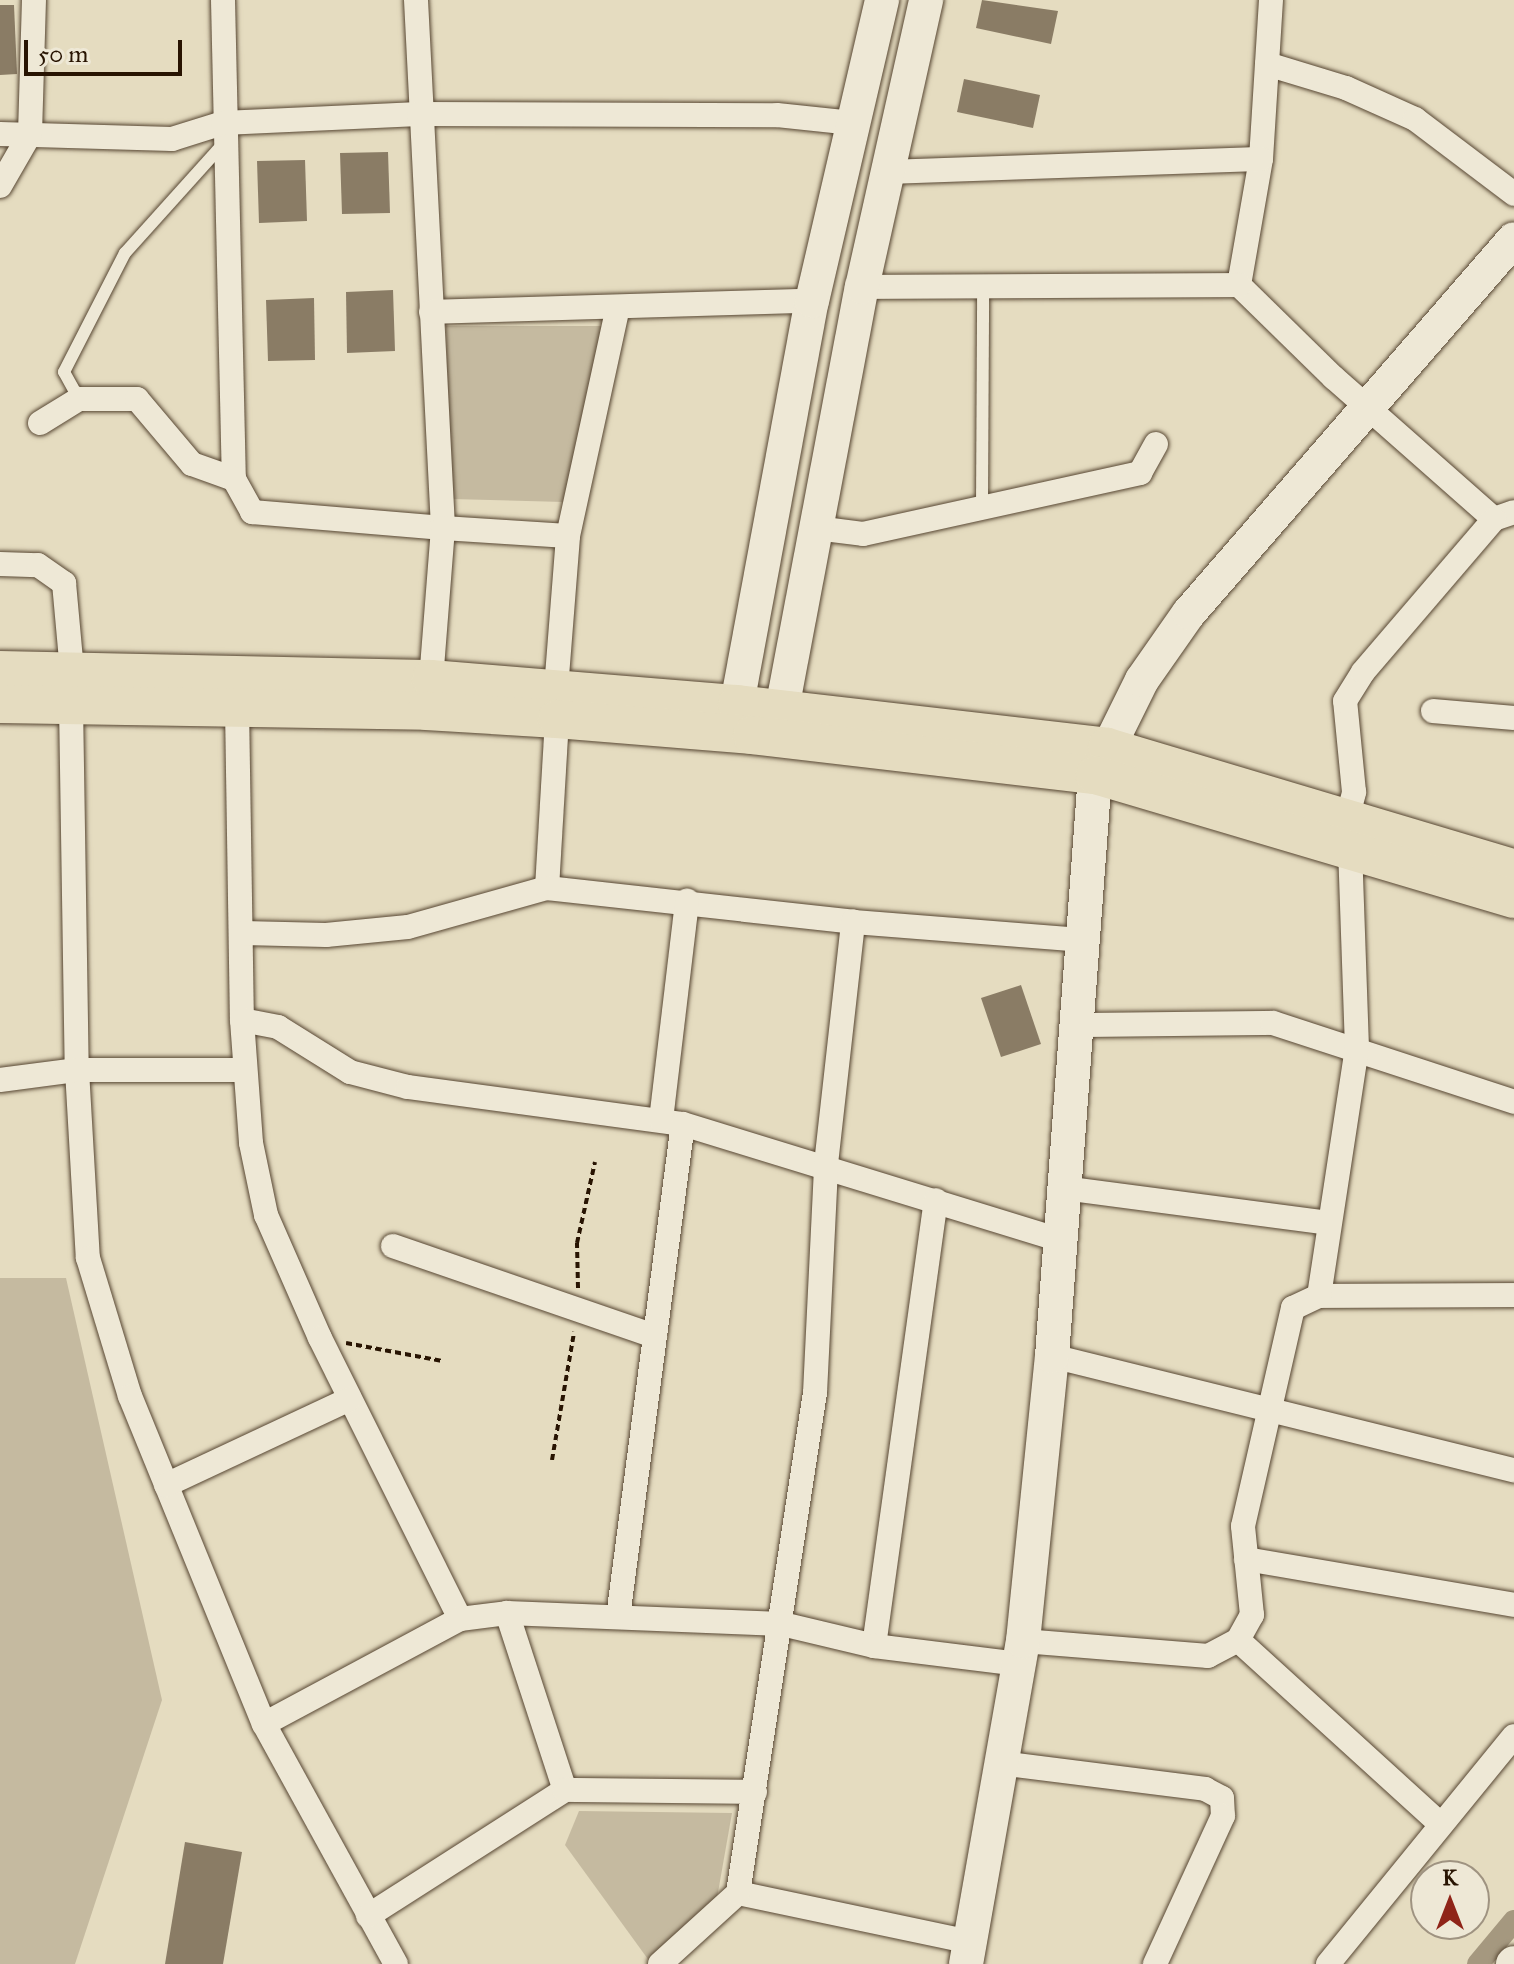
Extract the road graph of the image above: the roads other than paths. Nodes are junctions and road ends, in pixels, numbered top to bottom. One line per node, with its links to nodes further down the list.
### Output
1 (34, 0): 12 (street)
2 (223, 0): 10 (street)
3 (416, 0): 8 (street)
4 (882, 0): 9 (street)
5 (926, 0): 14 (street)
6 (1271, 0): 7 (street)
7 (1267, 64): 13 (street); 16 (street)
8 (419, 114): 9 (street); 10 (street); 23 (street)
9 (853, 123): 21 (street)
10 (224, 133): 12 (street); 24 (lane); 28 (street)
11 (0, 134): 12 (street)
12 (30, 134): 15 (street)
13 (1261, 159): 14 (street); 18 (street)
14 (885, 172): 20 (street)
15 (0, 186)
16 (1514, 194)
17 (1514, 239): 25 (street)
18 (1239, 285): 19 (street); 25 (street)
19 (983, 286): 20 (street); 29 (lane)
20 (862, 287): 32 (street)
21 (812, 301): 22 (street); 40 (street)
22 (618, 307): 23 (street); 33 (street)
23 (431, 312): 31 (street)
24 (79, 399): 26 (street); 28 (street)
25 (1367, 408): 30 (street); 45 (street)
26 (40, 423)
27 (1156, 444): 29 (street)
28 (234, 479): 31 (street)
29 (982, 508): 32 (street)
30 (1504, 515): 46 (street)
31 (443, 528): 33 (street); 36 (street)
32 (816, 528): 42 (street)
33 (568, 536): 39 (street)
34 (0, 564): 37 (street)
35 (0, 670): 37 (main road)
36 (431, 679): 37 (main road); 39 (main road)
37 (71, 688): 38 (main road); 41 (main road); 57 (street)
38 (0, 704)
39 (556, 704): 40 (main road); 41 (main road); 45 (main road); 48 (street)
40 (737, 704): 42 (main road)
41 (237, 707): 52 (street)
42 (782, 709): 45 (main road)
43 (1433, 711): 44 (street)
44 (1514, 718)
45 (1101, 761): 46 (main road); 53 (street)
46 (1348, 834): 47 (main road); 49 (main road); 56 (street)
47 (1514, 868)
48 (547, 888): 50 (street); 52 (street)
49 (1514, 899)
50 (687, 901): 51 (street); 61 (street)
51 (853, 922): 53 (street); 62 (street)
52 (243, 933): 54 (street)
53 (1081, 940): 55 (street)
54 (242, 1020): 58 (street); 61 (street)
55 (1075, 1025): 56 (street); 63 (street)
56 (1357, 1048): 60 (street); 65 (street)
57 (77, 1070): 58 (street); 59 (street); 75 (street)
58 (244, 1070): 72 (street)
59 (0, 1080)
60 (1514, 1102)
61 (672, 1122): 62 (street); 70 (street)
62 (826, 1164): 64 (street); 81 (street)
63 (1063, 1188): 65 (street); 66 (street)
64 (936, 1200): 66 (street); 83 (street)
65 (1328, 1223): 69 (street)
66 (1060, 1240): 71 (street)
67 (393, 1246): 70 (street)
68 (1514, 1295): 69 (street)
69 (1319, 1296): 73 (street)
70 (655, 1336): 79 (street)
71 (1052, 1356): 73 (street); 84 (street)
72 (350, 1399): 75 (street); 80 (street)
73 (1268, 1405): 74 (street); 76 (street)
74 (1514, 1470)
75 (166, 1485): 85 (street)
76 (1246, 1559): 77 (street); 82 (street)
77 (1514, 1605)
78 (507, 1613): 79 (street); 80 (street); 88 (street)
79 (618, 1617): 81 (street)
80 (460, 1619): 85 (street)
81 (782, 1624): 83 (street); 89 (street)
82 (1238, 1640): 84 (street); 90 (street)
83 (874, 1646): 84 (street)
84 (1021, 1652): 87 (street)
85 (264, 1724): 92 (street)
86 (1514, 1736): 90 (street)
87 (1000, 1763): 93 (street); 96 (street)
88 (565, 1790): 89 (street); 92 (street)
89 (755, 1792): 91 (street)
90 (1440, 1824): 97 (street)
91 (738, 1893): 93 (street); 95 (street)
92 (368, 1916): 94 (street)
93 (968, 1953)
94 (396, 1964)
95 (660, 1964)
96 (1155, 1964)
97 (1328, 1964)

